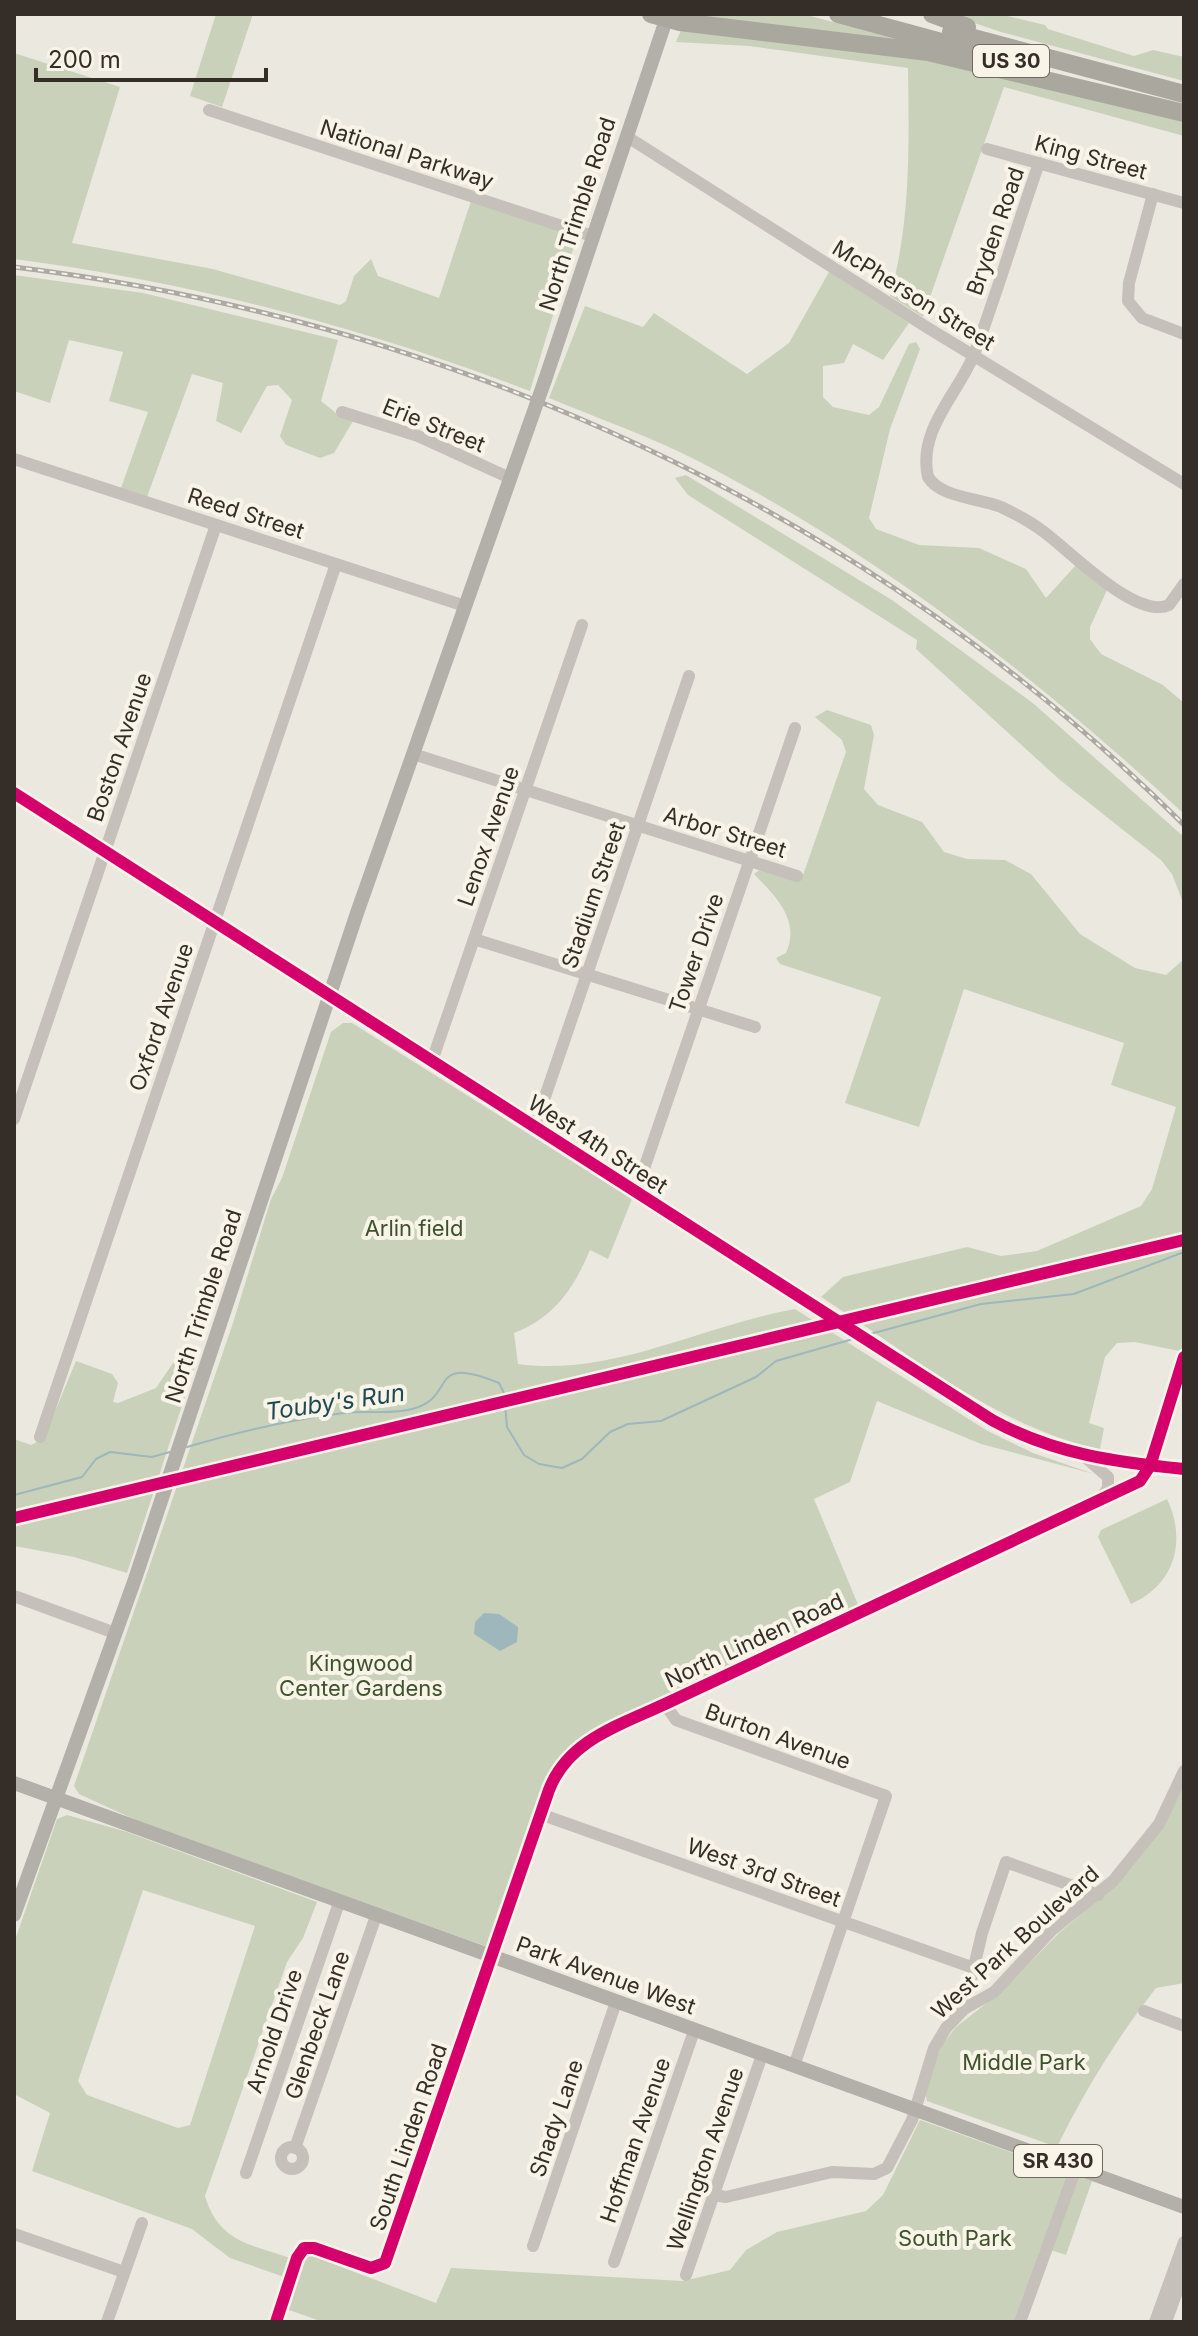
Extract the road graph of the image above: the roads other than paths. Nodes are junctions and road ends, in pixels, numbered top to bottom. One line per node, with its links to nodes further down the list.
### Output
1 (838, 14): 7 (highway, US 30)
2 (886, 14): 5 (highway, US 30)
3 (932, 14): 5 (highway)
4 (661, 16): 7 (highway); 8 (main road, North Trimble Road)
5 (1184, 93)
6 (209, 110): 13 (street, National Parkway)
7 (1184, 110)
8 (626, 136): 13 (main road, North Trimble Road); 15 (street, McPherson Street)
9 (987, 149): 10 (street, King Street)
10 (1039, 163): 11 (street, King Street); 15 (street, Bryden Road)
11 (1153, 194): 12 (street, King Street); 14 (street)
12 (1184, 203)
13 (592, 236): 18 (main road, North Trimble Road, bridge)
14 (1184, 334)
15 (974, 356): 19 (street, McPherson Street); 22 (street, Bryden Road)
16 (342, 412): 18 (street, Erie Street)
17 (14, 459): 20 (street, Reed Street)
18 (510, 478): 23 (main road, North Trimble Road)
19 (1184, 484)
20 (216, 525): 21 (street, Reed Street); 31 (street, Boston Avenue)
21 (336, 564): 23 (street, Reed Street); 34 (street, Oxford Avenue)
22 (1184, 584)
23 (465, 606): 27 (main road, North Trimble Road)
24 (582, 625): 28 (street, Lenox Avenue)
25 (689, 676): 30 (street, Stadium Street)
26 (795, 728): 32 (street, Tower Drive)
27 (413, 754): 28 (street, Arbor Street); 37 (main road, North Trimble Road)
28 (524, 789): 30 (street, Arbor Street); 35 (street, Lenox Avenue)
29 (14, 793): 31 (main road, West 4th Street)
30 (638, 826): 32 (street, Arbor Street); 36 (street, Stadium Street)
31 (105, 851): 34 (main road, West 4th Street); 41 (street, Boston Avenue)
32 (749, 861): 33 (street, Arbor Street); 38 (street, Tower Drive)
33 (797, 876)
34 (215, 922): 37 (main road, West 4th Street); 45 (street, Oxford Avenue)
35 (474, 939): 36 (street); 40 (street, Lenox Avenue)
36 (587, 975): 38 (street); 42 (street, Stadium Street)
37 (330, 996): 40 (main road, West 4th Street); 51 (main road, North Trimble Road)
38 (697, 1010): 39 (street); 43 (street, Tower Drive)
39 (755, 1027)
40 (432, 1061): 42 (main road, West 4th Street)
41 (14, 1119)
42 (535, 1126): 43 (main road, West 4th Street)
43 (636, 1192): 46 (main road, West 4th Street)
44 (1184, 1357): 47 (street)
45 (40, 1437)
46 (1085, 1457): 47 (main road, West 4th Street); 49 (street)
47 (1150, 1466): 48 (main road, West 4th Street); 49 (street, North Linden Road)
48 (1184, 1469)
49 (1101, 1499): 52 (street, North Linden Road)
50 (14, 1596): 51 (street)
51 (115, 1633): 55 (main road, North Trimble Road)
52 (665, 1704): 56 (street, North Linden Road); 61 (street, Burton Avenue)
53 (1184, 1771): 57 (street, West Park Boulevard)
54 (14, 1783): 55 (main road, Park Avenue West / SR 430)
55 (56, 1798): 58 (main road, Park Avenue West / SR 430); 59 (main road, North Trimble Road)
56 (540, 1814): 61 (street, West 3rd Street); 62 (street, North Linden Road)
57 (1098, 1895): 63 (street); 64 (street, West Park Boulevard)
58 (339, 1903): 60 (main road, Park Avenue West / SR 430); 75 (street, Arnold Drive)
59 (14, 1915)
60 (376, 1916): 62 (main road, Park Avenue West / SR 430); 73 (street, Glenbeck Lane)
61 (843, 1922): 63 (street, West 3rd Street); 71 (street)
62 (492, 1958): 65 (main road, Park Avenue West / SR 430); 87 (street, South Linden Road)
63 (973, 1972): 64 (street); 66 (street)
64 (990, 1995): 66 (street, West Park Boulevard)
65 (616, 2002): 69 (main road, Park Avenue West / SR 430); 81 (street, Shady Lane)
66 (964, 2009): 72 (street, West Park Boulevard)
67 (1144, 2011): 68 (street)
68 (1184, 2026)
69 (694, 2031): 70 (main road, Park Avenue West / SR 430); 82 (street, Hoffman Avenue)
70 (762, 2055): 71 (main road, Park Avenue West / SR 430); 76 (street, Wellington Avenue)
71 (794, 2066): 72 (main road, Park Avenue West / SR 430)
72 (913, 2110): 74 (main road, Park Avenue West / SR 430); 76 (street, West Park Boulevard)
73 (295, 2148)
74 (1076, 2168): 77 (main road, Park Avenue West / SR 430); 88 (street)
75 (246, 2173)
76 (714, 2195): 85 (street, Wellington Avenue)
77 (1184, 2207)
78 (142, 2223): 83 (street)
79 (14, 2234): 83 (street)
80 (1184, 2242): 89 (street)
81 (533, 2246)
82 (614, 2262)
83 (124, 2272): 86 (street)
84 (1184, 2272): 90 (street)
85 (686, 2275)
86 (107, 2322)
87 (276, 2322)
88 (1020, 2322)
89 (1155, 2322)
90 (1166, 2322)

